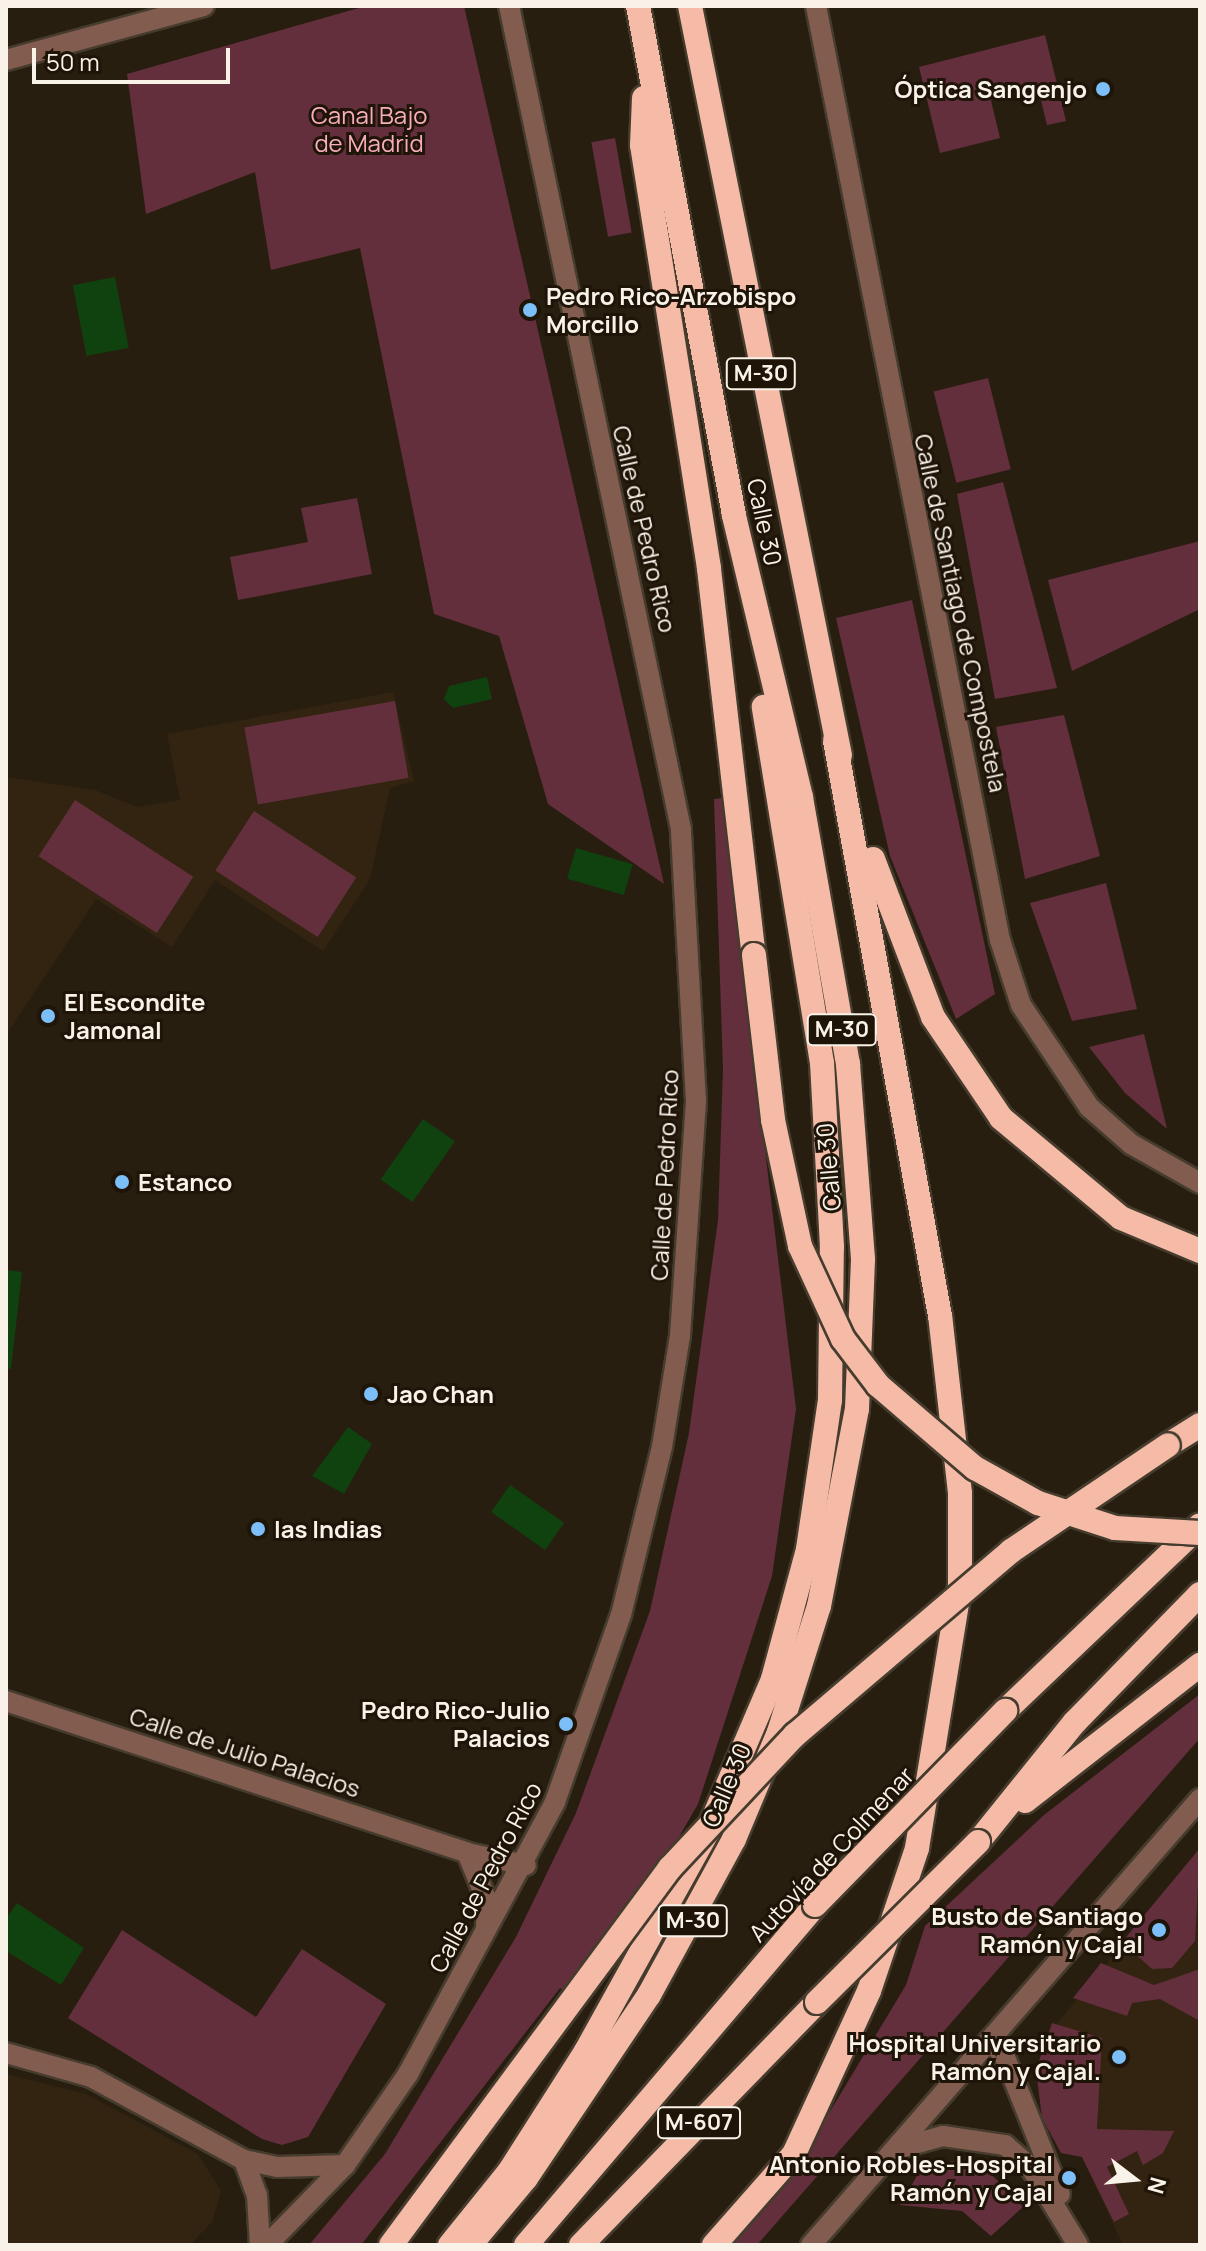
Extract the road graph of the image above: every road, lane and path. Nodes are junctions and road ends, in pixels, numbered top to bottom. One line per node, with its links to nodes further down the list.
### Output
1 (204, 6): 7 (street)
2 (638, 6): 6 (highway, Calle 30 / M-30)
3 (690, 6): 9 (highway, M-30)
4 (816, 6): 10 (street, Calle de Santiago de Compostela)
5 (507, 10): 23 (street, Calle de Pedro Rico)
6 (645, 52): 8 (highway, Calle 30 / M-30); 15 (highway, bridge)
7 (6, 60)
8 (734, 515): 34 (highway); 35 (highway, Calle 30 / M-30)
9 (835, 741): 11 (highway); 38 (highway, M-30)
10 (1200, 1183)
11 (1200, 1251)
12 (1200, 1425): 33 (highway, bridge)
13 (1200, 1512): 16 (highway)
14 (1200, 1524): 16 (highway, Autovía de Colmenar / M-607)
15 (1200, 1533)
16 (1144, 1572): 36 (highway, Autovía de Colmenar / M-607, bridge)
17 (1200, 1594): 21 (highway, M-607)
18 (1200, 1665): 21 (highway)
19 (6, 1701): 22 (street, Calle de Julio Palacios)
20 (1200, 1799): 25 (street)
21 (978, 1842): 37 (highway, M-607, bridge)
22 (467, 1853): 23 (street, Calle de Julio Palacios); 24 (street)
23 (526, 1865): 24 (street, Calle de Pedro Rico)
24 (486, 1936): 29 (street, Calle de Pedro Rico)
25 (989, 2041): 27 (street); 30 (street)
26 (6, 2053): 28 (street)
27 (892, 2151): 30 (street); 39 (street)
28 (244, 2160): 29 (street); 31 (street)
29 (345, 2165): 32 (street, Calle de Pedro Rico)
30 (1076, 2240)
31 (260, 2245)
32 (267, 2245)
33 (391, 2245)
34 (450, 2245)
35 (470, 2245)
36 (526, 2245)
37 (581, 2245)
38 (714, 2245)
39 (811, 2245)

